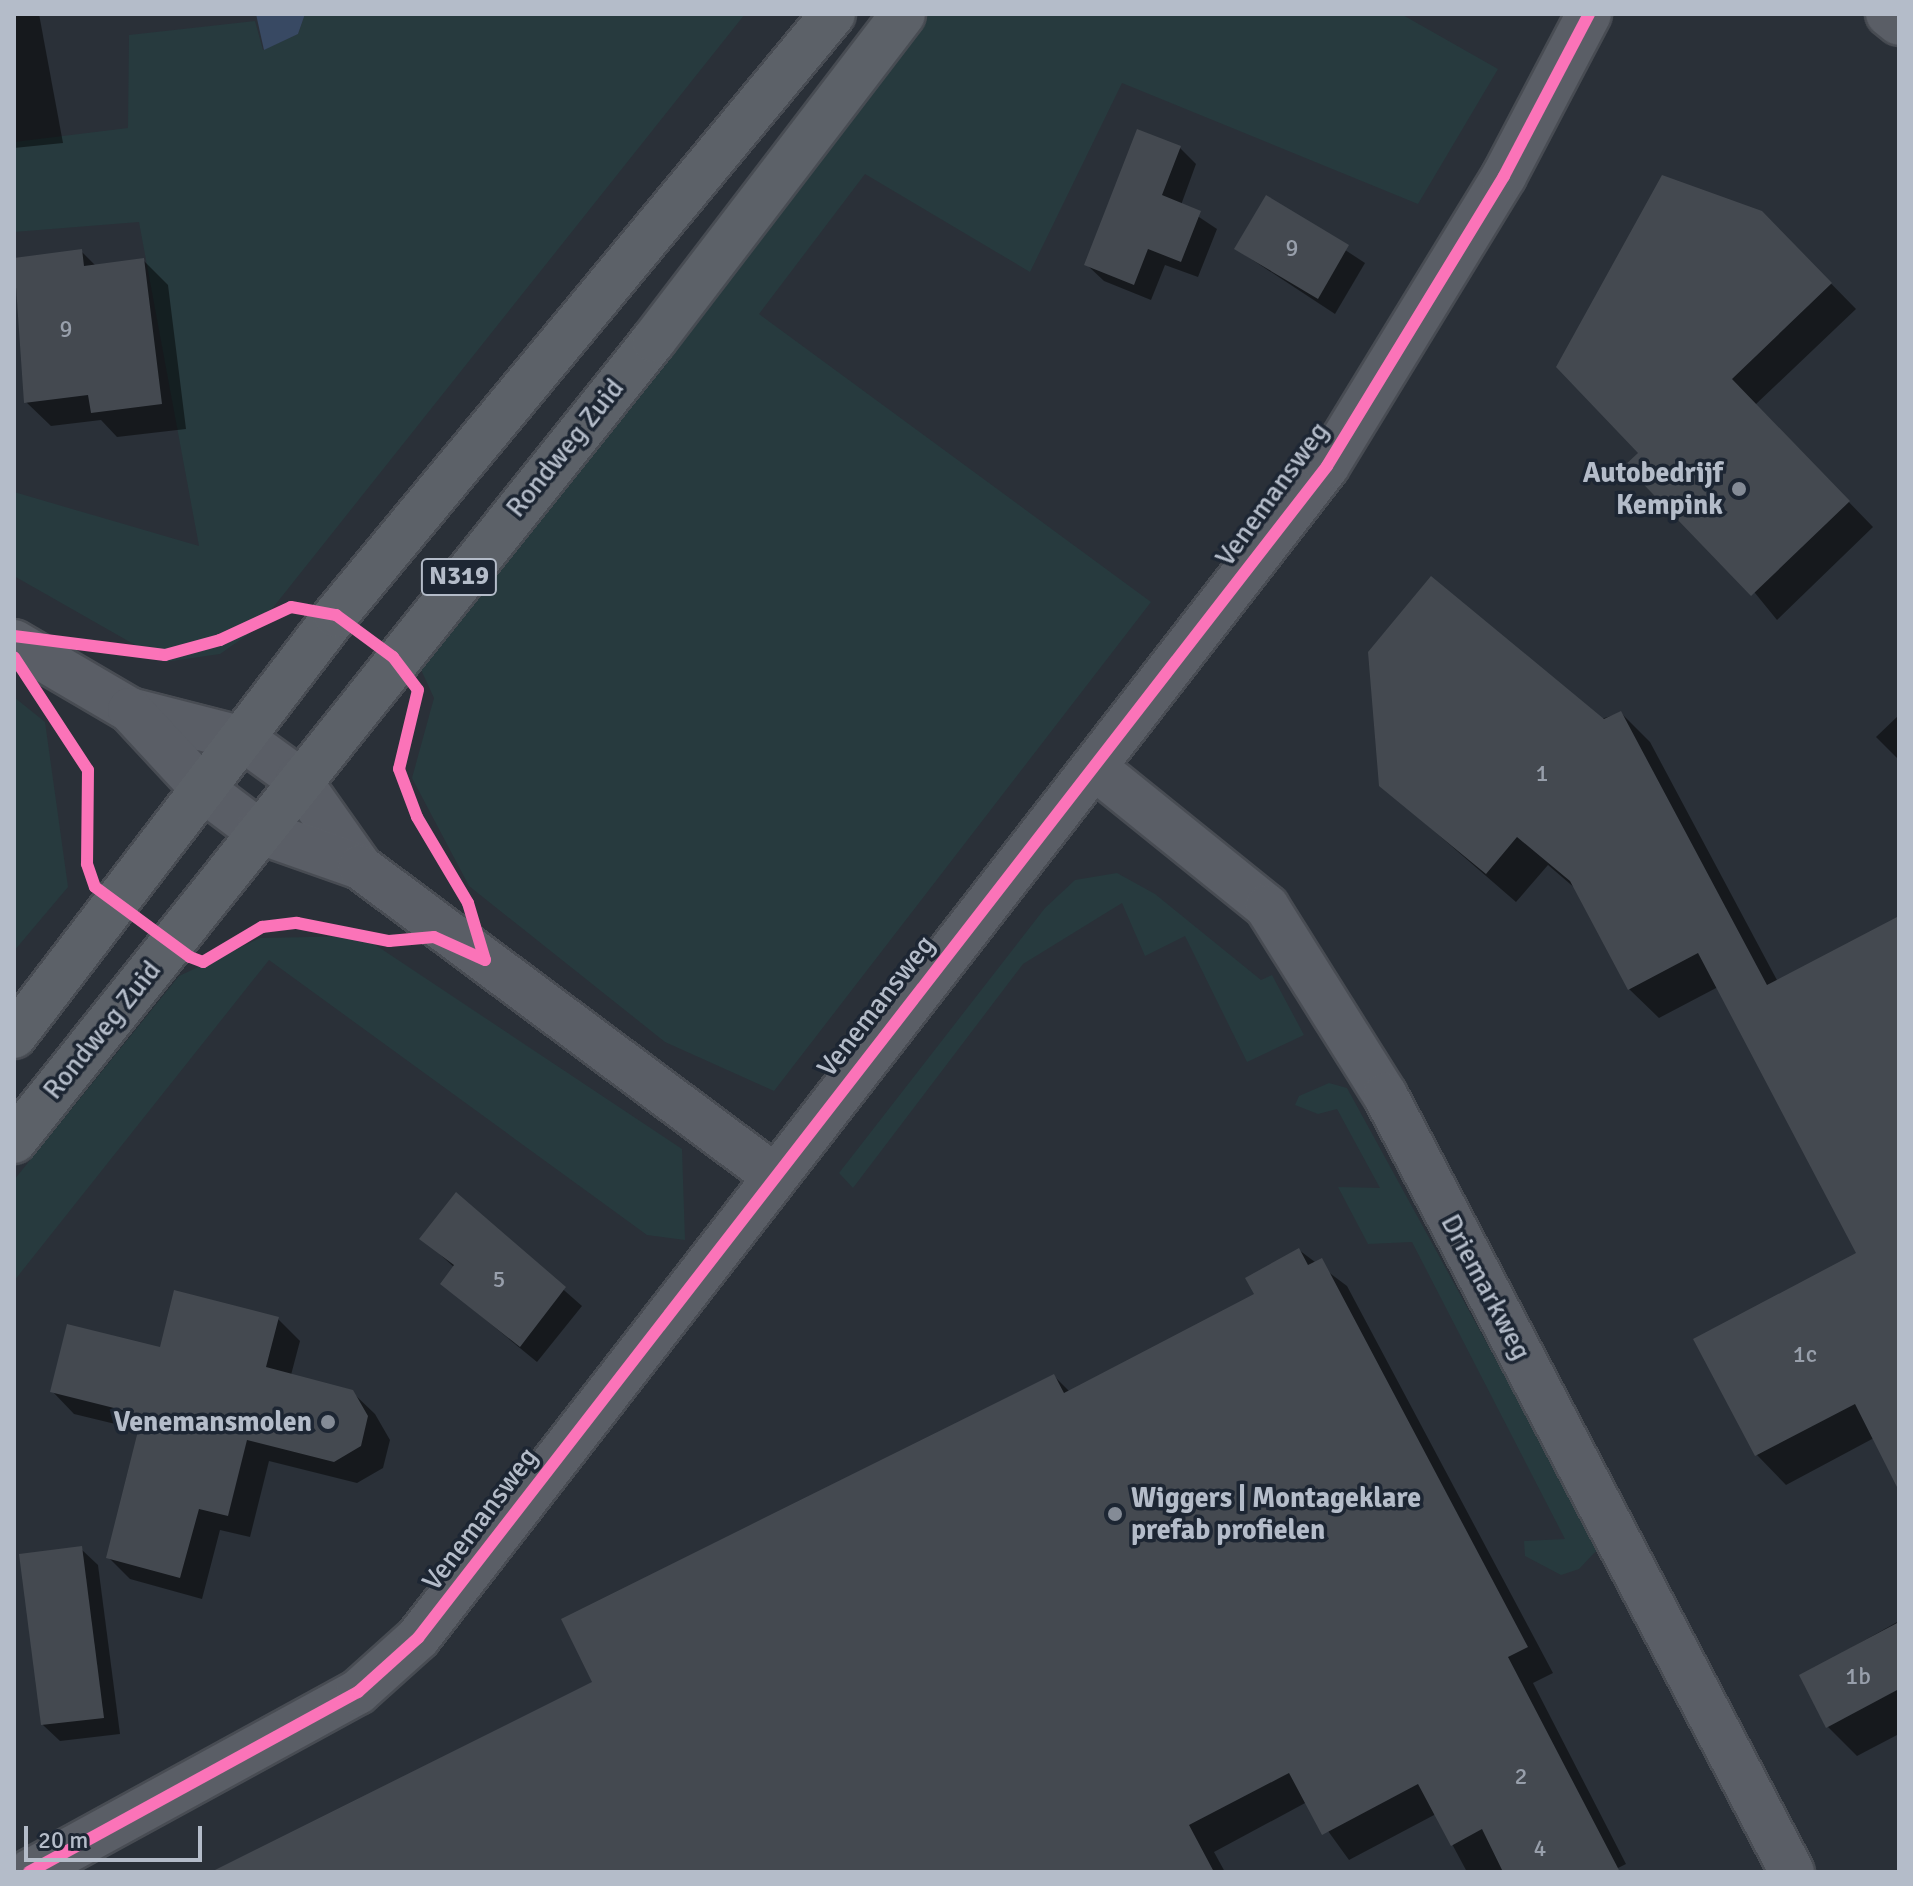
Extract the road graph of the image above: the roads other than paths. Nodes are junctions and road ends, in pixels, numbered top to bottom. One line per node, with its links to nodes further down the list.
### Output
1 (833, 14): 8 (main road, N319)
2 (903, 14): 10 (main road, Rondweg Zuid / N319)
3 (1589, 14): 9 (street, Venemansweg)
4 (1888, 14): 5 (street)
5 (1899, 23)
6 (14, 642): 7 (street)
7 (130, 710): 8 (street); 11 (street)
8 (243, 739): 10 (street); 11 (main road, N319)
9 (1095, 768): 16 (street, Venemansweg); 18 (street, Driemarkweg)
10 (298, 779): 12 (main road, Rondweg Zuid / N319); 13 (street)
11 (205, 791): 12 (street); 14 (main road, N319)
12 (258, 831): 13 (street); 15 (main road, Rondweg Zuid / N319)
13 (360, 867): 16 (street)
14 (14, 1036)
15 (14, 1141)
16 (773, 1175): 17 (street, Venemansweg)
17 (36, 1871)
18 (1792, 1872)

